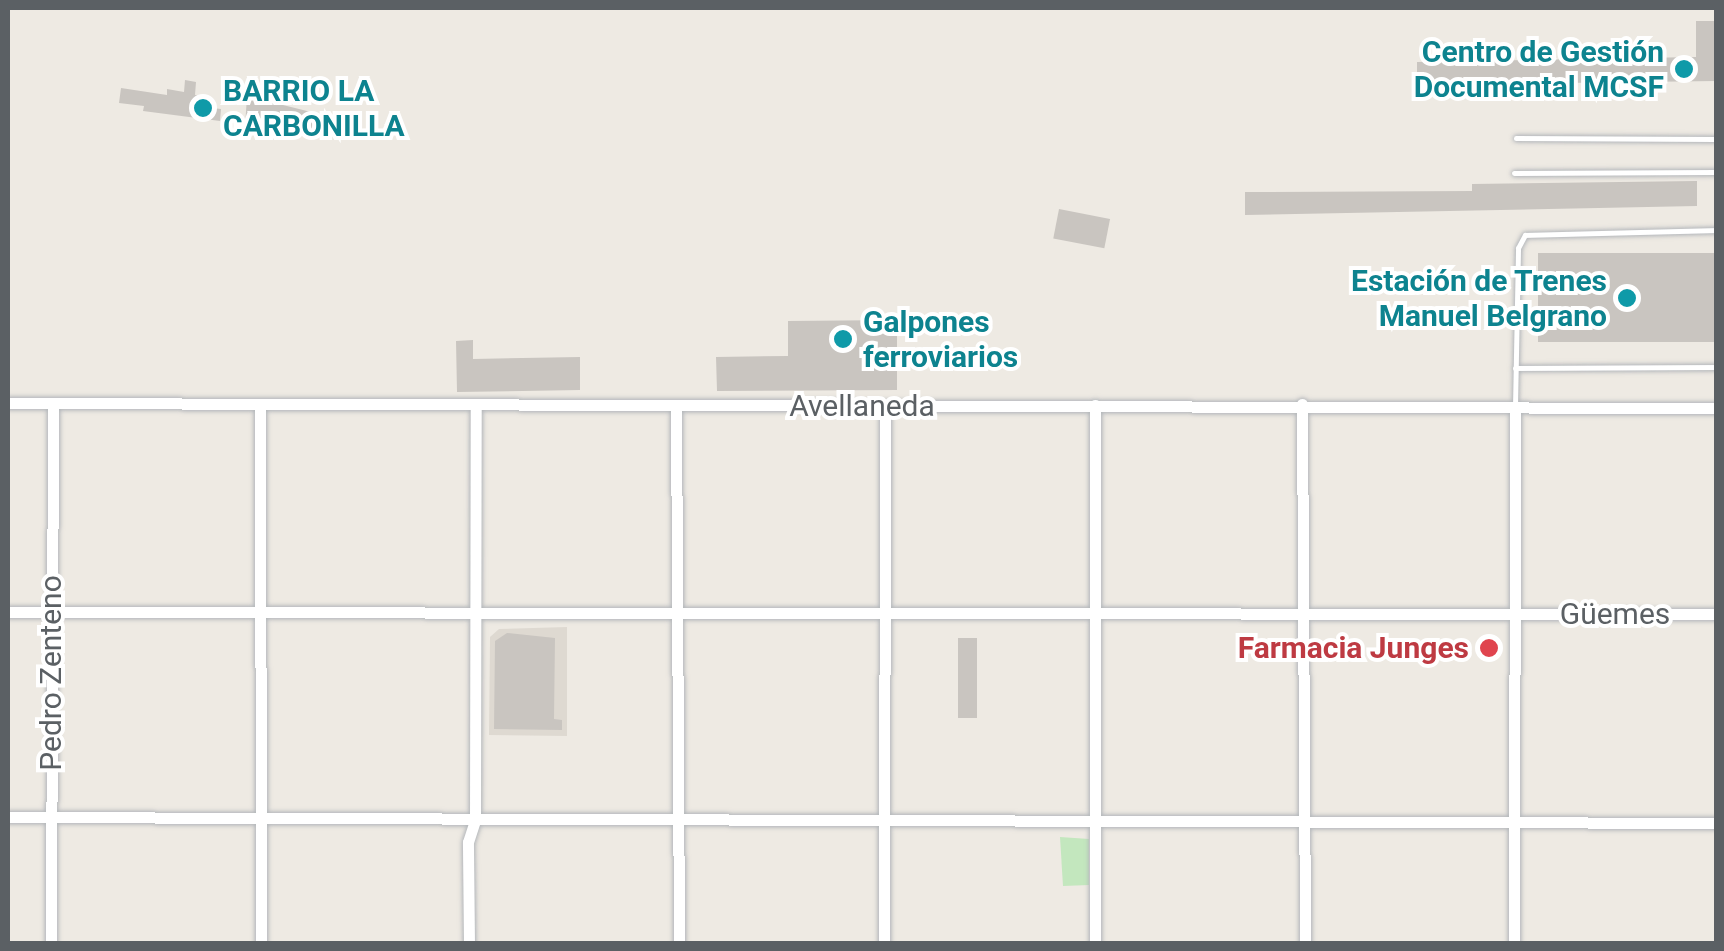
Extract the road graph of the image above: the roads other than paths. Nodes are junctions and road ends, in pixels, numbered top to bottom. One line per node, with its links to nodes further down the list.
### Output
1 (1516, 138): 2 (lane)
2 (1716, 139)
3 (1716, 172): 4 (lane)
4 (1514, 173)
5 (1716, 230): 7 (lane)
6 (1716, 367): 7 (lane)
7 (1515, 368): 16 (lane)
8 (8, 403): 9 (street, Avellaneda)
9 (53, 404): 10 (street, Avellaneda); 20 (street, Pedro Zenteno)
10 (260, 404): 12 (street, Avellaneda); 18 (street)
11 (1302, 404): 14 (street, Avellaneda); 16 (street, Avellaneda); 27 (street)
12 (476, 405): 13 (street, Avellaneda); 21 (street)
13 (676, 405): 15 (street, Avellaneda); 23 (street)
14 (1094, 405): 15 (street, Avellaneda); 22 (street)
15 (885, 406): 24 (street)
16 (1515, 407): 17 (street, Avellaneda); 25 (street)
17 (1716, 408)
18 (260, 611): 20 (street, Güemes); 21 (street, Güemes); 30 (street)
19 (8, 612): 20 (street, Güemes)
20 (51, 612): 28 (street, Pedro Zenteno)
21 (477, 612): 23 (street, Güemes); 32 (street)
22 (1095, 613): 24 (street, Güemes); 27 (street, Güemes); 34 (street)
23 (678, 614): 24 (street, Güemes); 33 (street)
24 (885, 614): 31 (street)
25 (1513, 614): 26 (street, Güemes); 27 (street, Güemes); 37 (street)
26 (1716, 614)
27 (1304, 615): 35 (street)
28 (50, 816): 29 (street); 30 (street); 38 (street, Pedro Zenteno)
29 (8, 817)
30 (261, 820): 32 (street); 39 (street)
31 (884, 820): 33 (street); 34 (street); 42 (street)
32 (475, 821): 33 (street); 40 (street)
33 (682, 821): 41 (street)
34 (1096, 823): 35 (street); 43 (street)
35 (1305, 823): 37 (street); 44 (street)
36 (1716, 823): 37 (street)
37 (1516, 824): 45 (street)
38 (51, 944)
39 (262, 944)
40 (468, 944)
41 (679, 944)
42 (884, 944)
43 (1095, 944)
44 (1304, 944)
45 (1514, 944)

